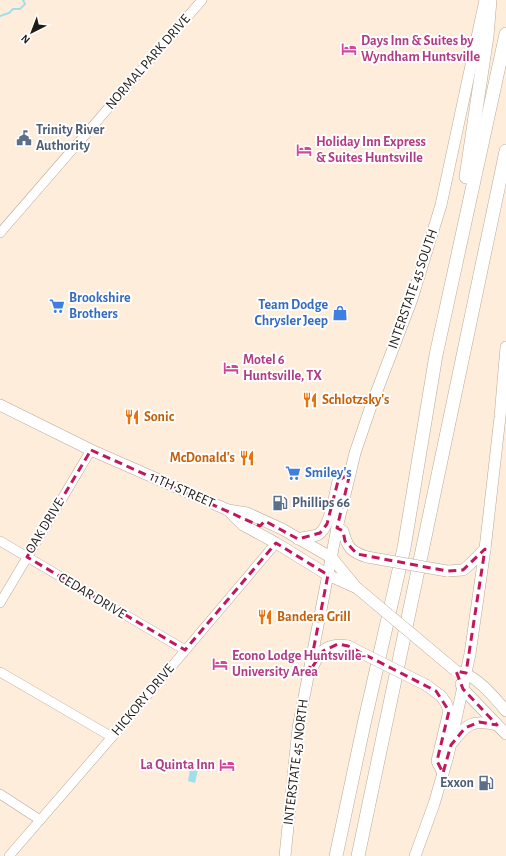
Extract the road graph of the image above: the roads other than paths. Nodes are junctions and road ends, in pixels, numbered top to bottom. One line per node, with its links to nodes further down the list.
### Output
1 (202, 0): 6 (street, NORMAL PARK DRIVE)
2 (485, 0): 11 (main road, INTERSTATE 45 SOUTH)
3 (490, 0): 7 (highway)
4 (506, 34): 7 (highway)
5 (506, 151): 42 (highway)
6 (0, 233)
7 (440, 333): 30 (highway)
8 (506, 347): 18 (main road)
9 (0, 405): 10 (main road, 11TH STREET)
10 (91, 450): 12 (main road, 11TH STREET); 19 (street, OAK DRIVE)
11 (350, 473): 14 (main road, INTERSTATE 45 SOUTH); 15 (main road)
12 (228, 510): 13 (main road, 11TH STREET); 13 (main road); 17 (main road, 11TH STREET)
13 (265, 521): 15 (main road, 11TH STREET)
14 (337, 528): 18 (main road, bridge); 20 (main road, INTERSTATE 45 SOUTH)
15 (298, 539): 20 (main road, 11TH STREET)
16 (0, 541): 19 (street, CEDAR DRIVE)
17 (276, 543): 21 (main road, 11TH STREET); 24 (street, HICKORY DRIVE)
18 (485, 549): 27 (main road)
19 (27, 557): 23 (street, OAK DRIVE); 24 (street, CEDAR DRIVE)
20 (332, 558): 21 (main road, INTERSTATE 45 SOUTH); 22 (main road, 11TH STREET)
21 (328, 575): 22 (main road, 11TH STREET); 26 (main road, INTERSTATE 45 NORTH)
22 (357, 588): 27 (main road, 11TH STREET, bridge)
23 (0, 603)
24 (185, 650): 33 (street, HICKORY DRIVE)
25 (0, 672): 33 (street)
26 (310, 672): 35 (main road, bridge); 39 (main road, INTERSTATE 45 NORTH)
27 (461, 672): 28 (main road); 29 (main road, 11TH STREET)
28 (463, 689): 31 (main road); 34 (main road)
29 (506, 711)
30 (364, 724): 40 (highway); 41 (highway)
31 (497, 725): 32 (main road); 34 (main road)
32 (506, 734)
33 (112, 737): 37 (street, HICKORY DRIVE)
34 (451, 745): 35 (main road)
35 (443, 773): 43 (main road)
36 (0, 794): 37 (street)
37 (40, 820): 38 (street, HICKORY DRIVE)
38 (9, 856)
39 (285, 856)
40 (327, 856)
41 (336, 856)
42 (358, 856)
43 (415, 856)

